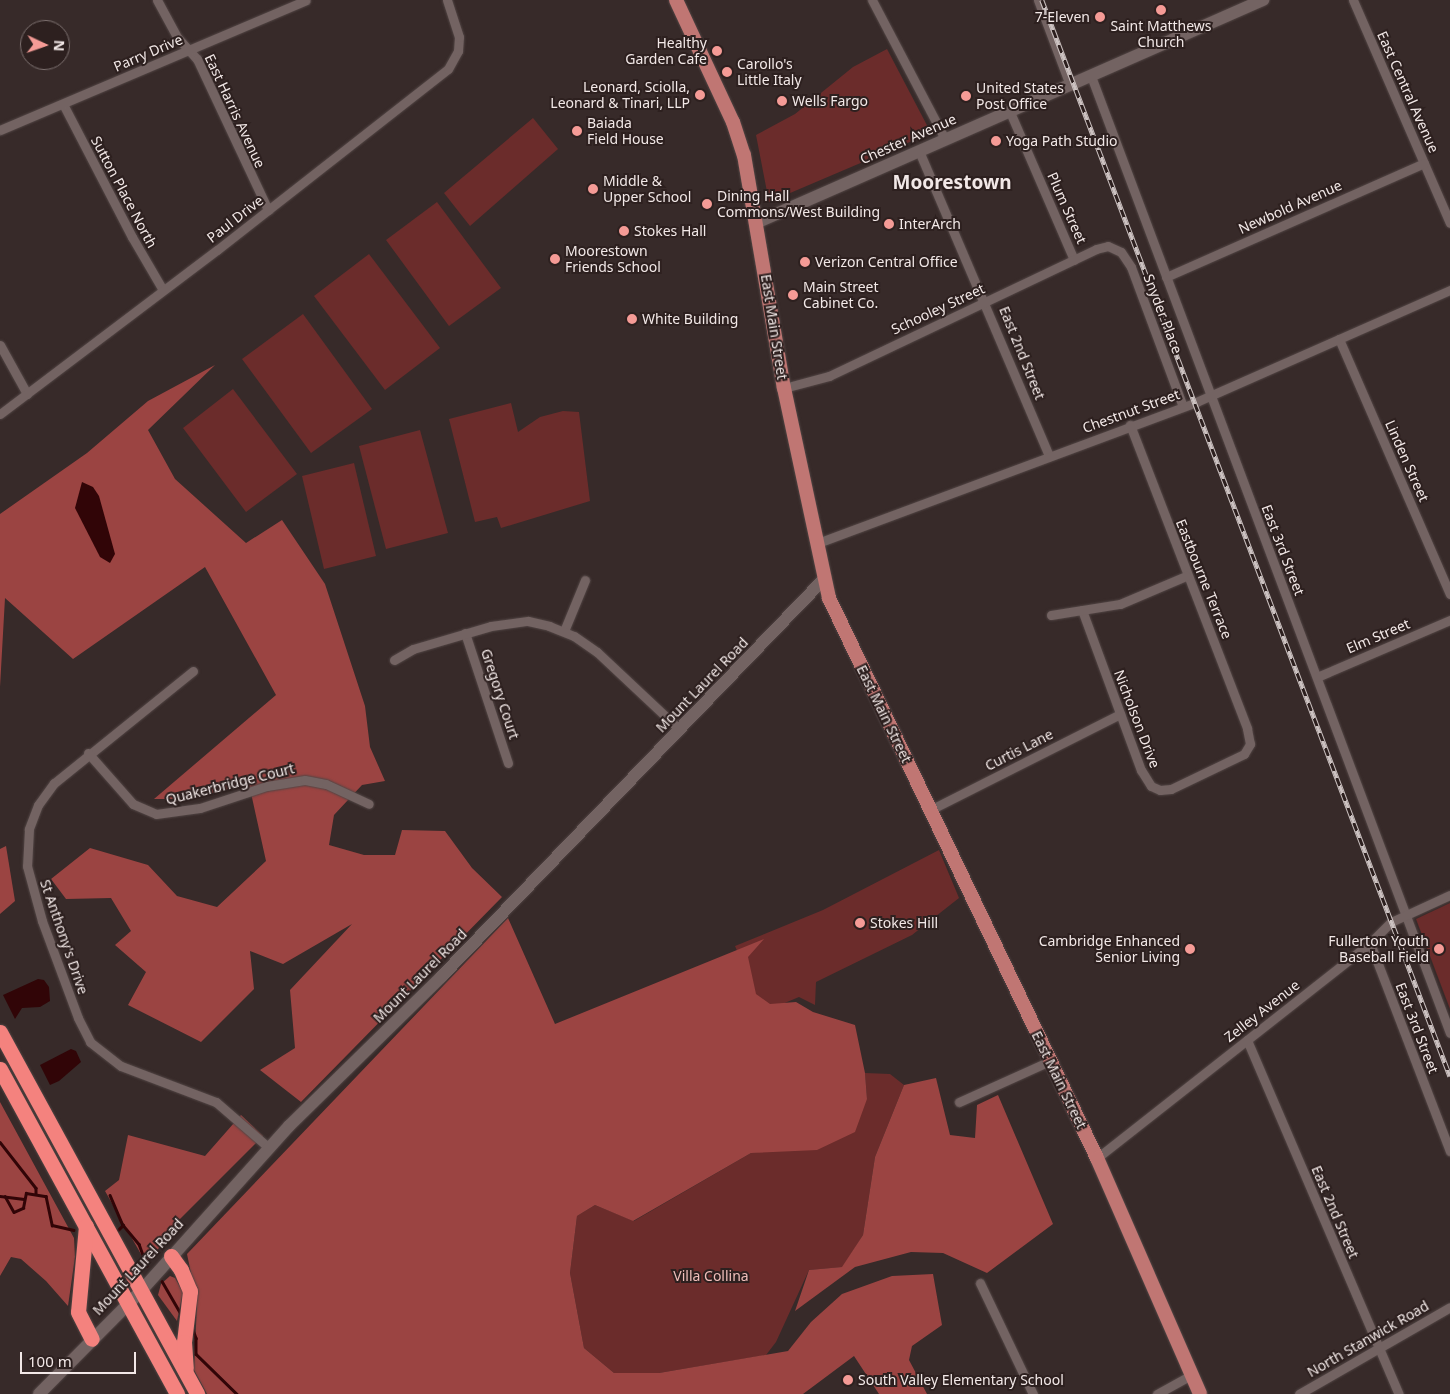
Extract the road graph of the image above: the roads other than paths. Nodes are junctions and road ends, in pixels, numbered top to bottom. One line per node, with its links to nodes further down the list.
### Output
1 (157, 0): 9 (street, East Harris Avenue)
2 (306, 0): 9 (street, Parry Drive)
3 (447, 0): 18 (street, Paul Drive)
4 (676, 0): 19 (main road, East Main Street)
5 (872, 0): 15 (street)
6 (1038, 0): 11 (street)
7 (1263, 0): 10 (main road, Chester Avenue)
8 (1353, 0): 17 (street, East Central Avenue)
9 (191, 50): 12 (street, Parry Drive); 18 (street, East Harris Avenue)
10 (1091, 76): 11 (main road, Chester Avenue); 23 (street, East 3rd Street)
11 (1070, 85): 13 (main road, Chester Avenue)
12 (63, 104): 14 (street, Parry Drive); 24 (street, Sutton Place North)
13 (1010, 112): 15 (main road, Chester Avenue); 22 (street, Plum Street)
14 (0, 130)
15 (945, 139): 16 (main road, Chester Avenue)
16 (919, 151): 19 (main road, Chester Avenue); 26 (street, East 2nd Street)
17 (1424, 163): 20 (street, East Central Avenue); 23 (street, Newbold Avenue)
18 (268, 210): 24 (street, Paul Drive)
19 (758, 222): 29 (main road, East Main Street)
20 (1450, 223)
21 (1102, 247): 22 (street, Schooley Street); 32 (street, Snyder Place)
22 (1074, 260): 26 (street, Schooley Street)
23 (1166, 276): 31 (street, East 3rd Street)
24 (164, 290): 30 (street, Paul Drive)
25 (1450, 290): 27 (street, Chestnut Street)
26 (985, 301): 29 (street, Schooley Street); 35 (street, East 2nd Street)
27 (1339, 339): 31 (street, Chestnut Street); 40 (street, Linden Street)
28 (0, 345): 30 (street)
29 (784, 388): 36 (main road, East Main Street)
30 (27, 394): 33 (street, Paul Drive)
31 (1211, 396): 32 (street, Chestnut Street); 48 (street, East 3rd Street)
32 (1183, 407): 34 (street, Chestnut Street)
33 (0, 414)
34 (1130, 425): 35 (street, Chestnut Street); 37 (street, Eastbourne Terrace)
35 (1049, 456): 36 (street, Chestnut Street)
36 (815, 544): 39 (main road, East Main Street)
37 (1186, 576): 41 (street); 51 (street, Eastbourne Terrace)
38 (585, 580): 44 (street)
39 (823, 580): 50 (main road, Mount Laurel Road); 55 (main road, East Main Street)
40 (1450, 594)
41 (1082, 610): 42 (street); 49 (street, Nicholson Drive)
42 (1051, 615)
43 (1450, 620): 48 (street, Elm Street)
44 (564, 631): 45 (street); 50 (street)
45 (465, 633): 46 (street); 53 (street, Gregory Court)
46 (394, 660)
47 (193, 671): 52 (street, St Anthony's Drive)
48 (1317, 677): 57 (street, East 3rd Street)
49 (1120, 714): 51 (street, Nicholson Drive); 55 (street, Curtis Lane)
50 (680, 730): 65 (main road, Mount Laurel Road)
51 (1250, 744)
52 (88, 753): 54 (street, Quakerbridge Court); 65 (street, St Anthony's Drive)
53 (508, 763)
54 (369, 804)
55 (930, 810): 62 (main road, East Main Street)
56 (1450, 895): 57 (street, Zelley Avenue)
57 (1405, 914): 58 (street, Zelley Avenue); 60 (street, East 3rd Street)
58 (1370, 943): 61 (street, Zelley Avenue); 66 (street, East 3rd Street)
59 (0, 1032): 71 (highway)
60 (1450, 1034)
61 (1247, 1040): 67 (street, Zelley Avenue); 75 (street, East 2nd Street)
62 (1050, 1061): 64 (street); 67 (main road, East Main Street)
63 (0, 1069): 68 (highway)
64 (959, 1102)
65 (268, 1148): 69 (main road, Mount Laurel Road)
66 (1450, 1151)
67 (1096, 1158): 76 (main road, East Main Street)
68 (86, 1226): 72 (highway); 74 (highway)
69 (171, 1256): 71 (main road, Mount Laurel Road); 77 (highway)
70 (980, 1283): 81 (street)
71 (140, 1291): 72 (main road, Mount Laurel Road); 77 (highway)
72 (128, 1303): 74 (main road, Mount Laurel Road); 79 (highway)
73 (1450, 1308): 75 (street, North Stanwick Road)
74 (92, 1339): 78 (main road, Mount Laurel Road)
75 (1379, 1349): 84 (street, North Stanwick Road); 85 (street, East 2nd Street)
76 (1191, 1375): 82 (street); 83 (main road, East Main Street)
77 (188, 1377): 80 (highway)
78 (39, 1394)
79 (177, 1394)
80 (197, 1394)
81 (1034, 1394)
82 (1157, 1394)
83 (1200, 1394)
84 (1299, 1394)
85 (1399, 1394)

